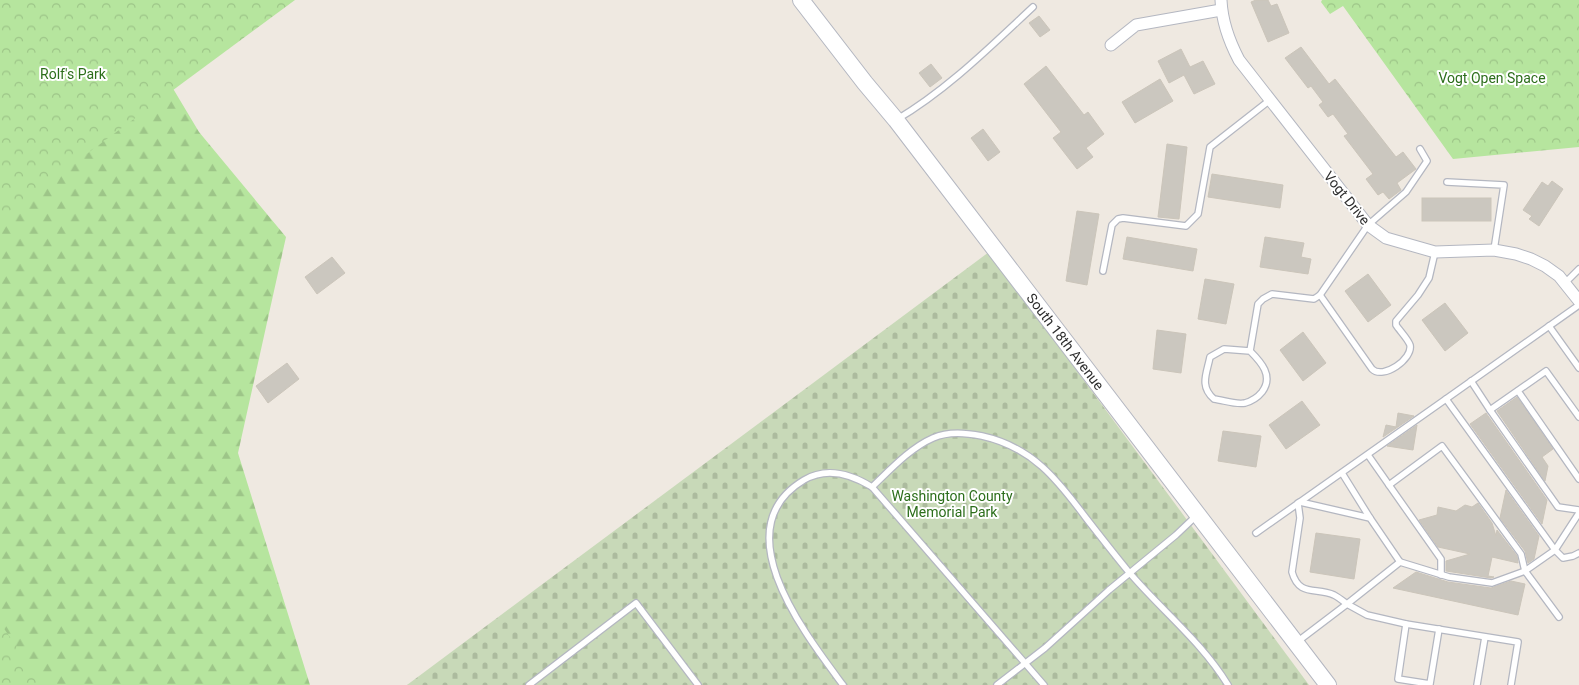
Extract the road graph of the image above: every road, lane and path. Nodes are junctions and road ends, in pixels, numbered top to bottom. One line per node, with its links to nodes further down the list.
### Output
1 (801, 0): 6 (street, South 18th Avenue)
2 (1221, 5): 4 (street); 5 (street, Vogt Drive)
3 (1033, 6): 6 (lane)
4 (1111, 45)
5 (1270, 100): 9 (street, Vogt Drive); 13 (lane)
6 (896, 120): 32 (street, South 18th Avenue)
7 (1420, 149): 9 (lane)
8 (1448, 182): 10 (lane)
9 (1368, 225): 11 (street, Vogt Drive); 15 (lane)
10 (1494, 250): 11 (street, Vogt Drive); 14 (street, Vogt Drive)
11 (1435, 252): 15 (lane)
12 (1579, 269): 14 (lane)
13 (1103, 271)
14 (1565, 283): 16 (street, Vogt Drive)
15 (1320, 295): 18 (lane)
16 (1579, 303): 17 (lane)
17 (1549, 326): 19 (lane); 20 (lane)
18 (1250, 351): 18 (lane)
19 (1579, 368)
20 (1471, 381): 22 (lane); 23 (lane)
21 (1518, 391): 23 (lane); 24 (lane); 27 (lane)
22 (1446, 399): 25 (lane); 35 (lane)
23 (1490, 410): 31 (lane)
24 (1579, 417)
25 (1368, 455): 26 (lane); 28 (lane)
26 (1342, 473): 30 (lane); 33 (lane)
27 (1579, 479)
28 (1389, 485): 38 (lane); 40 (lane)
29 (872, 488): 39 (lane); 47 (lane); 50 (lane)
30 (1299, 503): 33 (lane); 34 (lane); 41 (lane)
31 (1579, 512): 35 (lane)
32 (1198, 514): 39 (lane); 46 (street, South 18th Avenue)
33 (1370, 518): 37 (lane)
34 (1256, 533)
35 (1555, 550): 36 (lane); 38 (lane)
36 (1579, 553)
37 (1400, 562): 40 (lane); 41 (lane)
38 (1525, 572): 40 (lane); 42 (lane)
39 (1130, 573): 47 (lane); 53 (lane)
40 (1441, 574)
41 (1347, 604): 43 (lane); 46 (lane)
42 (1559, 617)
43 (1406, 624): 44 (lane); 44 (lane)
44 (1438, 629): 45 (lane)
45 (1485, 637): 55 (lane); 56 (lane)
46 (1296, 644): 54 (street, South 18th Avenue)
47 (1024, 664): 51 (lane); 52 (lane)
48 (529, 685): 49 (lane)
49 (698, 685)
50 (843, 685)
51 (997, 685)
52 (1044, 685)
53 (1228, 685)
54 (1328, 685)
55 (1477, 685)
56 (1511, 685)

